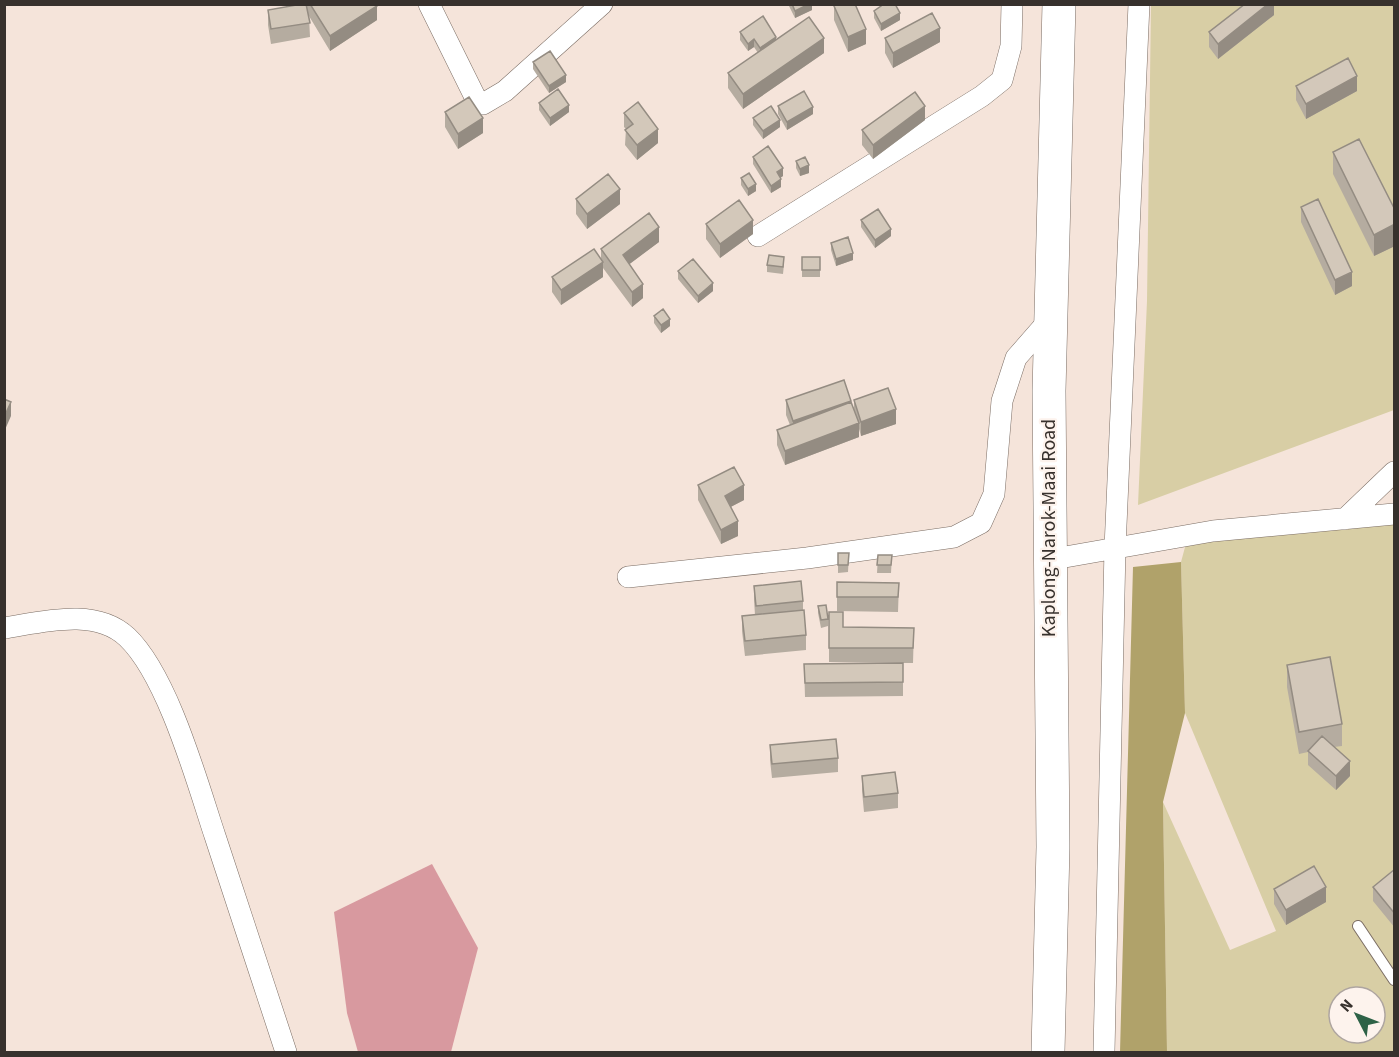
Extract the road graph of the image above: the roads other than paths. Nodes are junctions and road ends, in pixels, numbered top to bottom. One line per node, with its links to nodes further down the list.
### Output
1 (429, 4): 2 (street)
2 (602, 4)
3 (1012, 4): 6 (street)
4 (1059, 4): 7 (highway, Kaplong-Narok-Maai Road)
5 (1139, 4): 11 (street)
6 (758, 236)
7 (1051, 318): 12 (highway, Kaplong-Narok-Maai Road); 13 (street)
8 (1395, 472): 10 (street)
9 (1395, 514): 10 (street)
10 (1345, 519): 11 (street)
11 (1114, 548): 12 (street); 19 (street)
12 (1048, 560): 18 (highway, Kaplong-Narok-Maai Road)
13 (628, 577)
14 (4, 627): 17 (street)
15 (1358, 926): 16 (lane)
16 (1395, 980)
17 (286, 1053)
18 (1048, 1053)
19 (1104, 1053)

